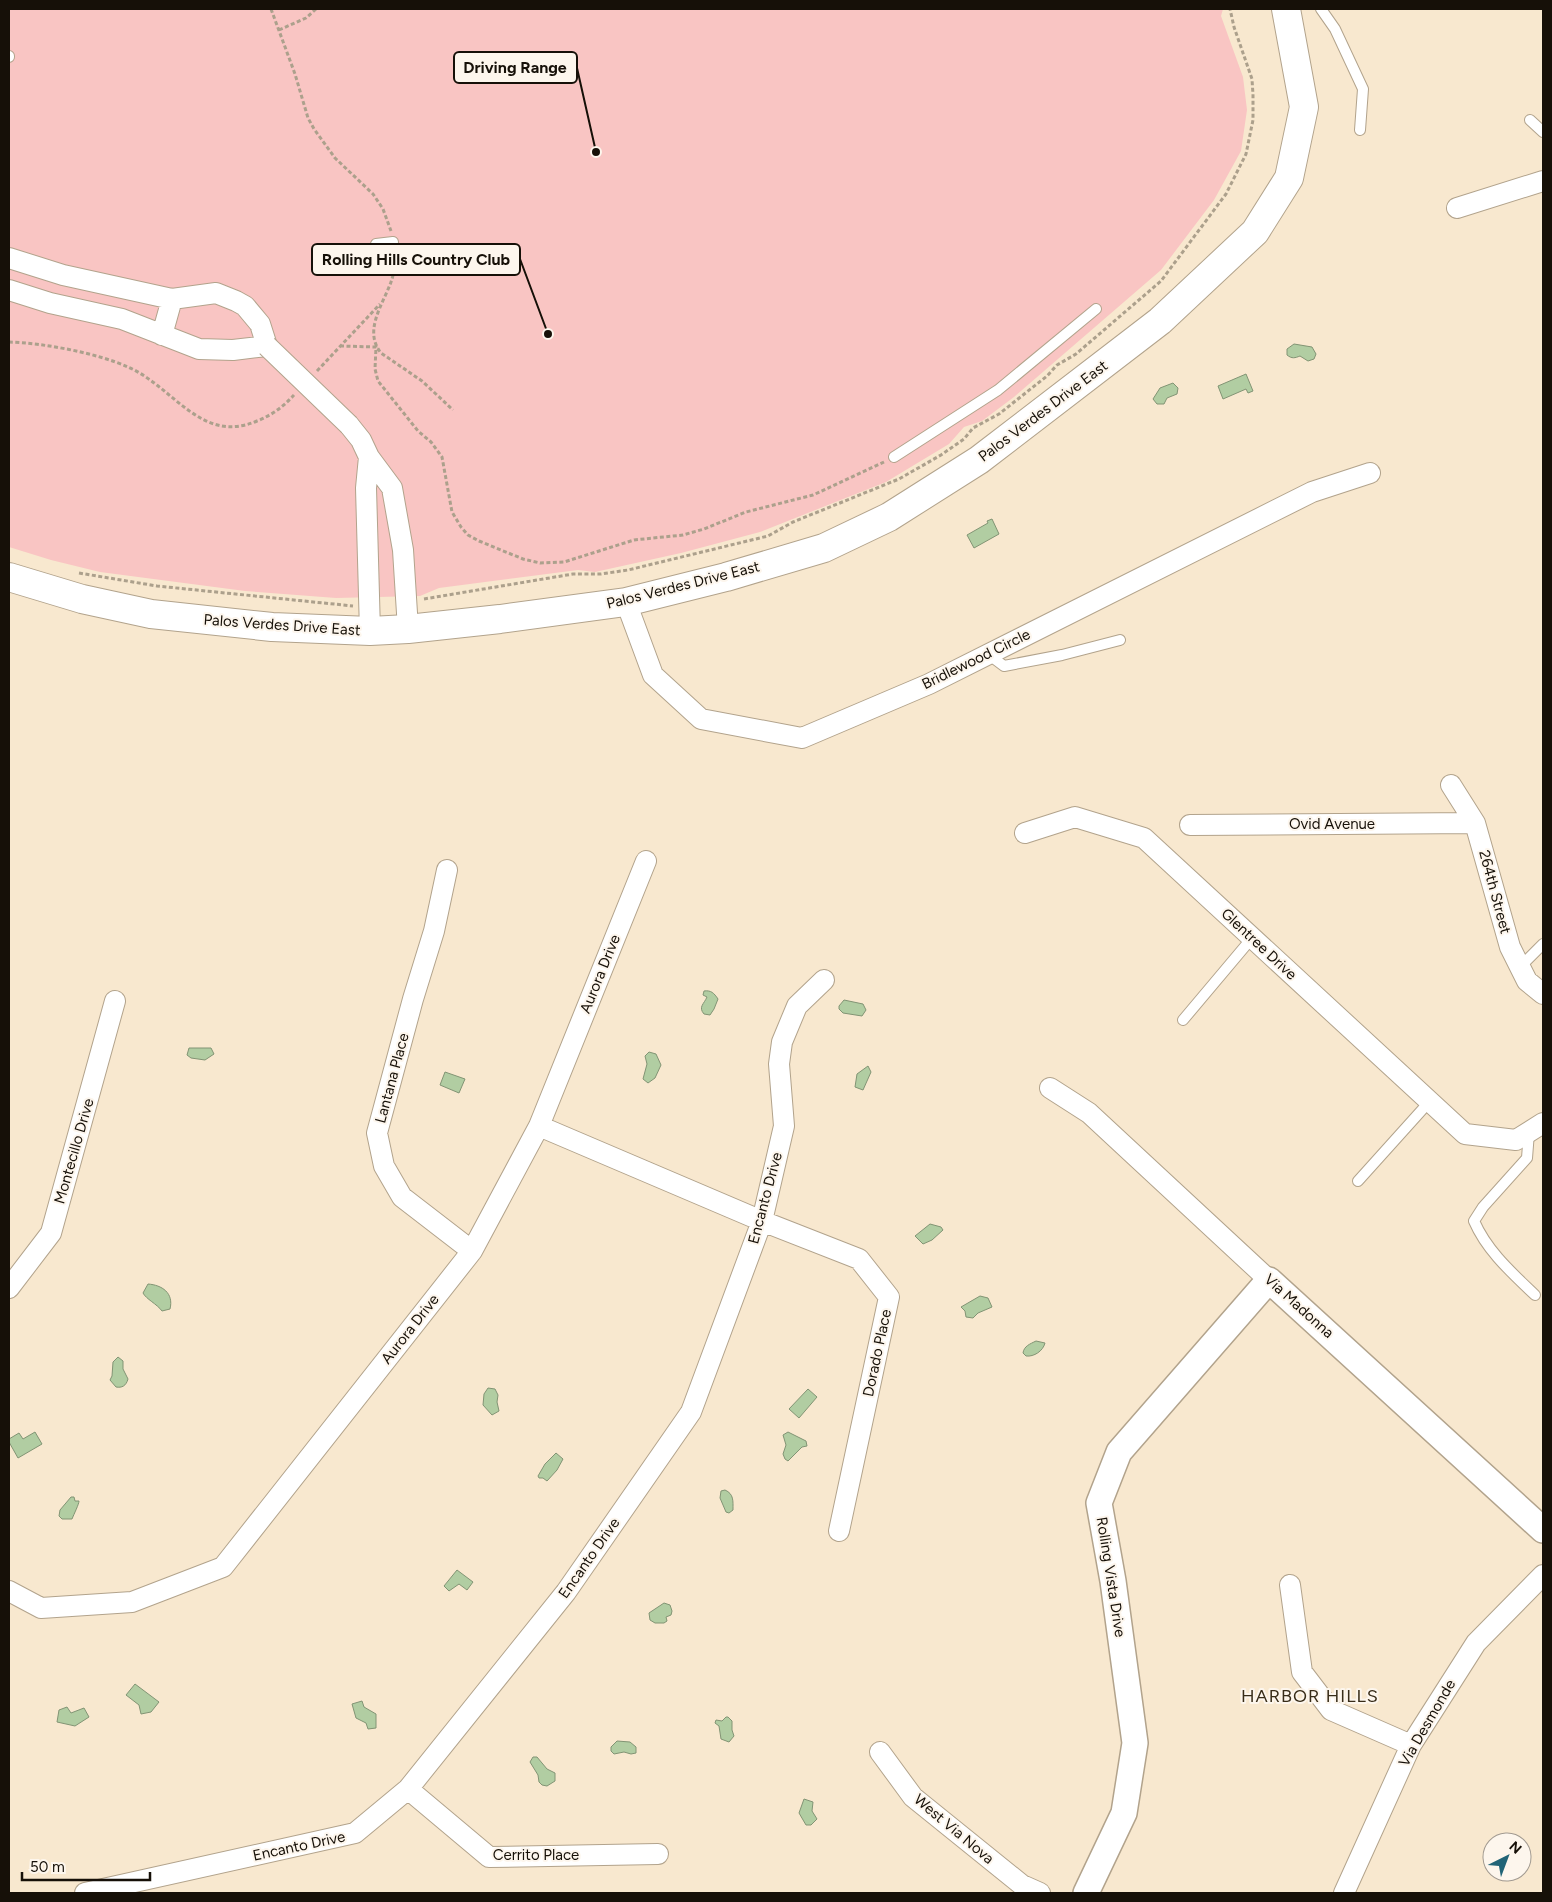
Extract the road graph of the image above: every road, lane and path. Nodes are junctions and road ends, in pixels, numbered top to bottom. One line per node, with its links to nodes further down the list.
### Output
1 (271, 9): 6 (path)
2 (316, 9): 6 (path)
3 (1230, 9): 32 (path)
4 (1286, 9): 33 (main road, Palos Verdes Drive East)
5 (1321, 9): 8 (lane)
6 (279, 30): 12 (path)
7 (1530, 120): 9 (lane)
8 (1360, 130)
9 (1543, 132)
10 (1543, 181): 11 (street)
11 (1457, 208)
12 (393, 242): 13 (lane); 17 (path)
13 (376, 244)
14 (9, 258): 16 (street)
15 (9, 290): 19 (street)
16 (172, 299): 19 (street); 21 (street)
17 (380, 304): 22 (path); 23 (path)
18 (1096, 309): 27 (lane)
19 (162, 335): 21 (street)
20 (9, 342): 25 (path)
21 (267, 346): 28 (street, bridge)
22 (340, 346): 23 (path); 24 (path)
23 (376, 347): 26 (path); 27 (path)
24 (314, 375)
25 (300, 389)
26 (454, 410)
27 (894, 456)
28 (369, 457): 35 (street); 36 (street)
29 (1370, 473): 38 (street, Bridlewood Circle)
30 (72, 572): 34 (path)
31 (9, 577): 36 (main road, Palos Verdes Drive East)
32 (426, 599)
33 (626, 602): 35 (main road, Palos Verdes Drive East); 38 (street, Bridlewood Circle)
34 (348, 606)
35 (408, 629): 36 (main road, Palos Verdes Drive East)
36 (370, 631)
37 (1120, 640): 38 (lane)
38 (988, 654)
39 (1450, 785): 40 (street, 264th Street)
40 (1475, 823): 41 (street, Ovid Avenue); 47 (street, 264th Street)
41 (1190, 824)
42 (1025, 833): 45 (street, Glentree Drive)
43 (646, 861): 54 (street, Aurora Drive)
44 (447, 870): 58 (street, Lantana Place)
45 (1252, 938): 51 (lane); 53 (street, Glentree Drive)
46 (1543, 944): 47 (lane)
47 (1520, 967): 49 (street, 264th Street)
48 (824, 980): 57 (street, Encanto Drive)
49 (1543, 994)
50 (115, 1002): 60 (street, Montecillo Drive)
51 (1183, 1020)
52 (1050, 1088): 59 (street, Via Madonna)
53 (1430, 1101): 55 (street, Glentree Drive); 56 (lane)
54 (539, 1126): 57 (street, Dorado Place); 58 (street, Aurora Drive)
55 (1536, 1128): 61 (lane)
56 (1358, 1181)
57 (762, 1221): 63 (street, Dorado Place); 69 (street, Encanto Drive)
58 (472, 1251): 66 (street, Aurora Drive)
59 (1269, 1280): 62 (street, Via Madonna); 73 (street, Rolling Vista Drive)
60 (9, 1288)
61 (1535, 1295)
62 (1543, 1530)
63 (839, 1531)
64 (1543, 1575): 67 (street, Via Desmonde)
65 (1290, 1584): 67 (street)
66 (9, 1592)
67 (1411, 1745): 74 (street, Via Desmonde)
68 (880, 1752): 72 (street, West Via Nova)
69 (408, 1789): 70 (street, Cerrito Place); 71 (street, Encanto Drive)
70 (658, 1854)
71 (85, 1893)
72 (1040, 1893)
73 (1086, 1893)
74 (1344, 1893)

